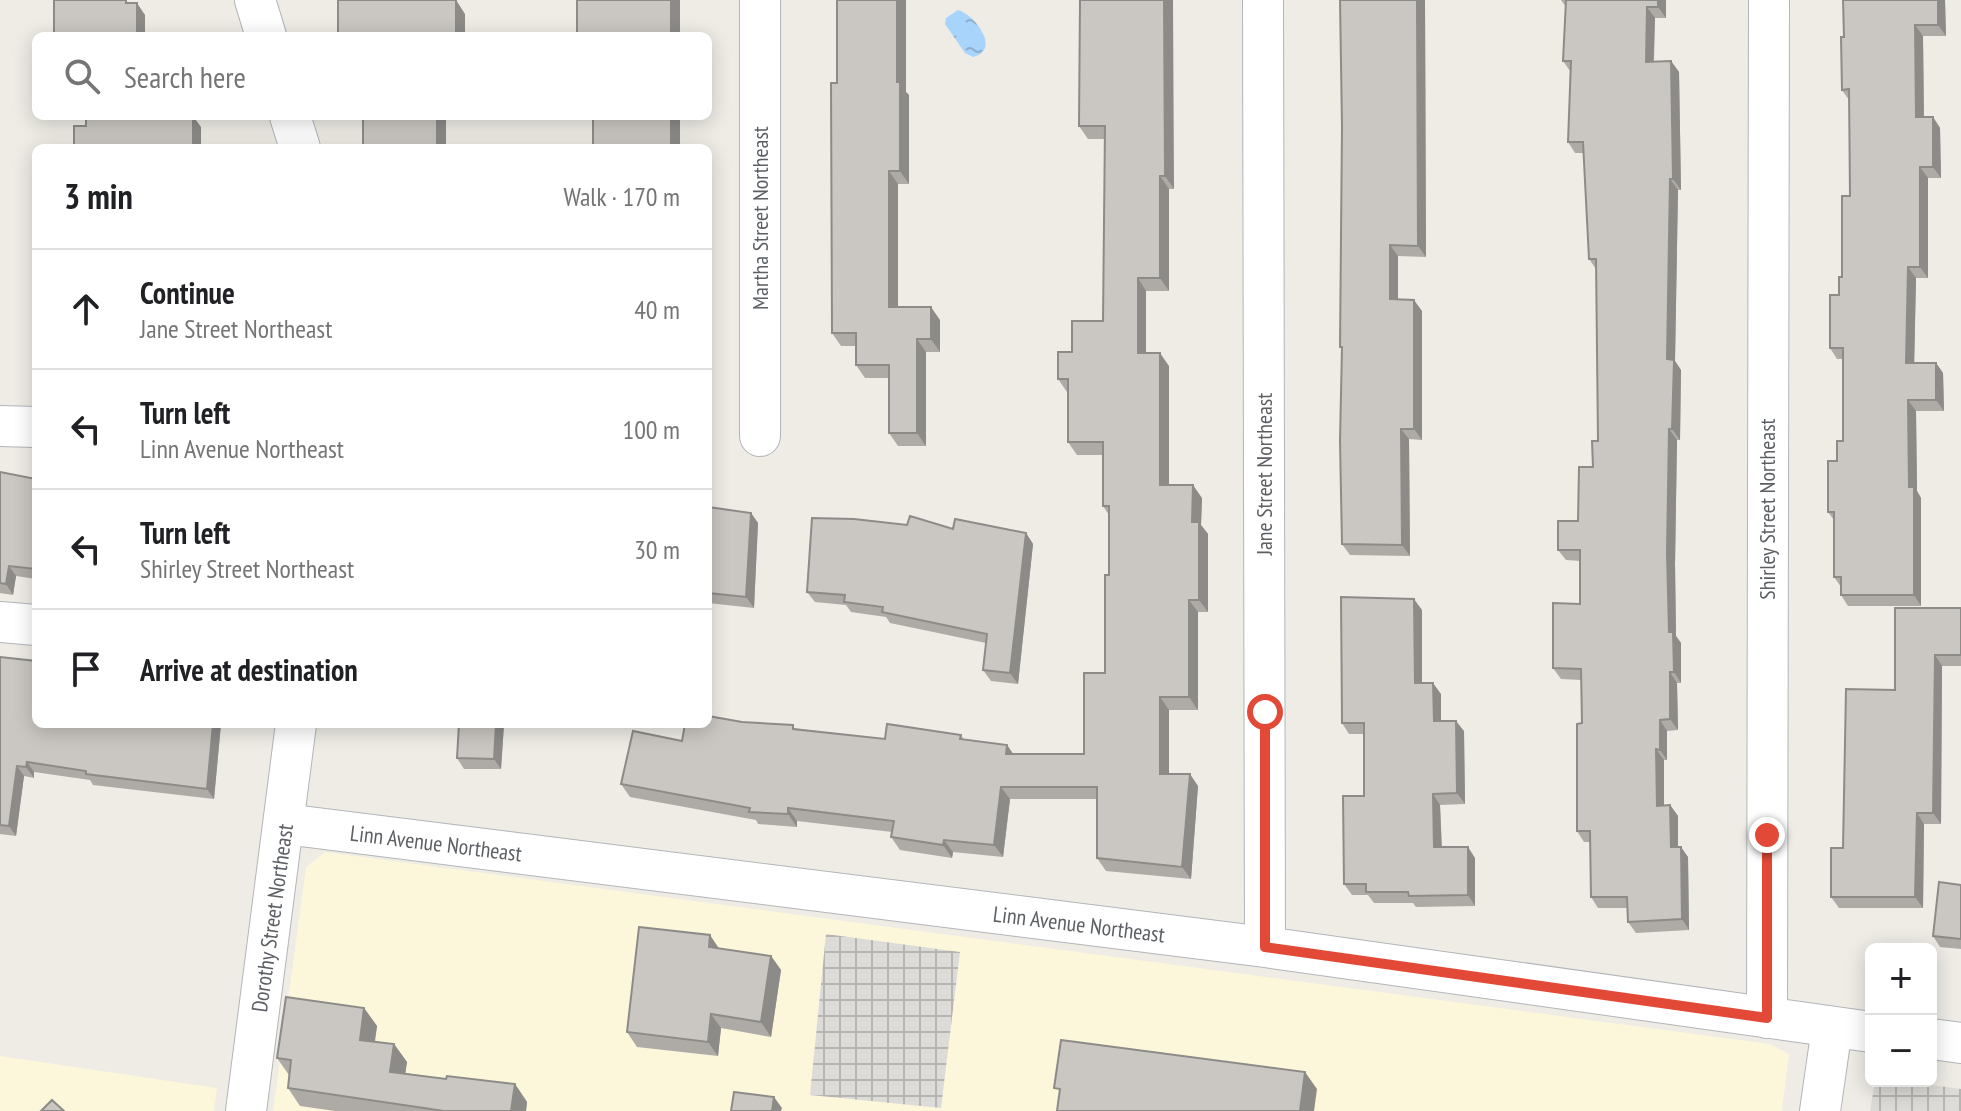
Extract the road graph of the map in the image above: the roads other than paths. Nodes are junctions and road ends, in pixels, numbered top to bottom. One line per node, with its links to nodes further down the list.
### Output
1 (255, 0): 5 (street)
2 (760, 0): 10 (street, Martha Street Northeast)
3 (1263, 0): 15 (street, Jane Street Northeast)
4 (1769, 0): 16 (street, Shirley Street Northeast)
5 (265, 32)
6 (291, 120): 7 (street)
7 (299, 144)
8 (0, 426): 9 (street)
9 (32, 427)
10 (760, 436)
11 (0, 622): 12 (street)
12 (32, 625)
13 (296, 728): 14 (street, Dorothy Street Northeast)
14 (285, 824): 15 (street, Linn Avenue Northeast); 21 (street, Dorothy Street Northeast)
15 (1265, 947): 16 (street, Linn Avenue Northeast)
16 (1767, 1018): 17 (street, Linn Avenue Northeast)
17 (1832, 1028): 18 (street, Linn Avenue Northeast); 22 (street)
18 (1865, 1031)
19 (1937, 1040): 20 (street)
20 (1961, 1043)
21 (246, 1111)
22 (1820, 1111)

